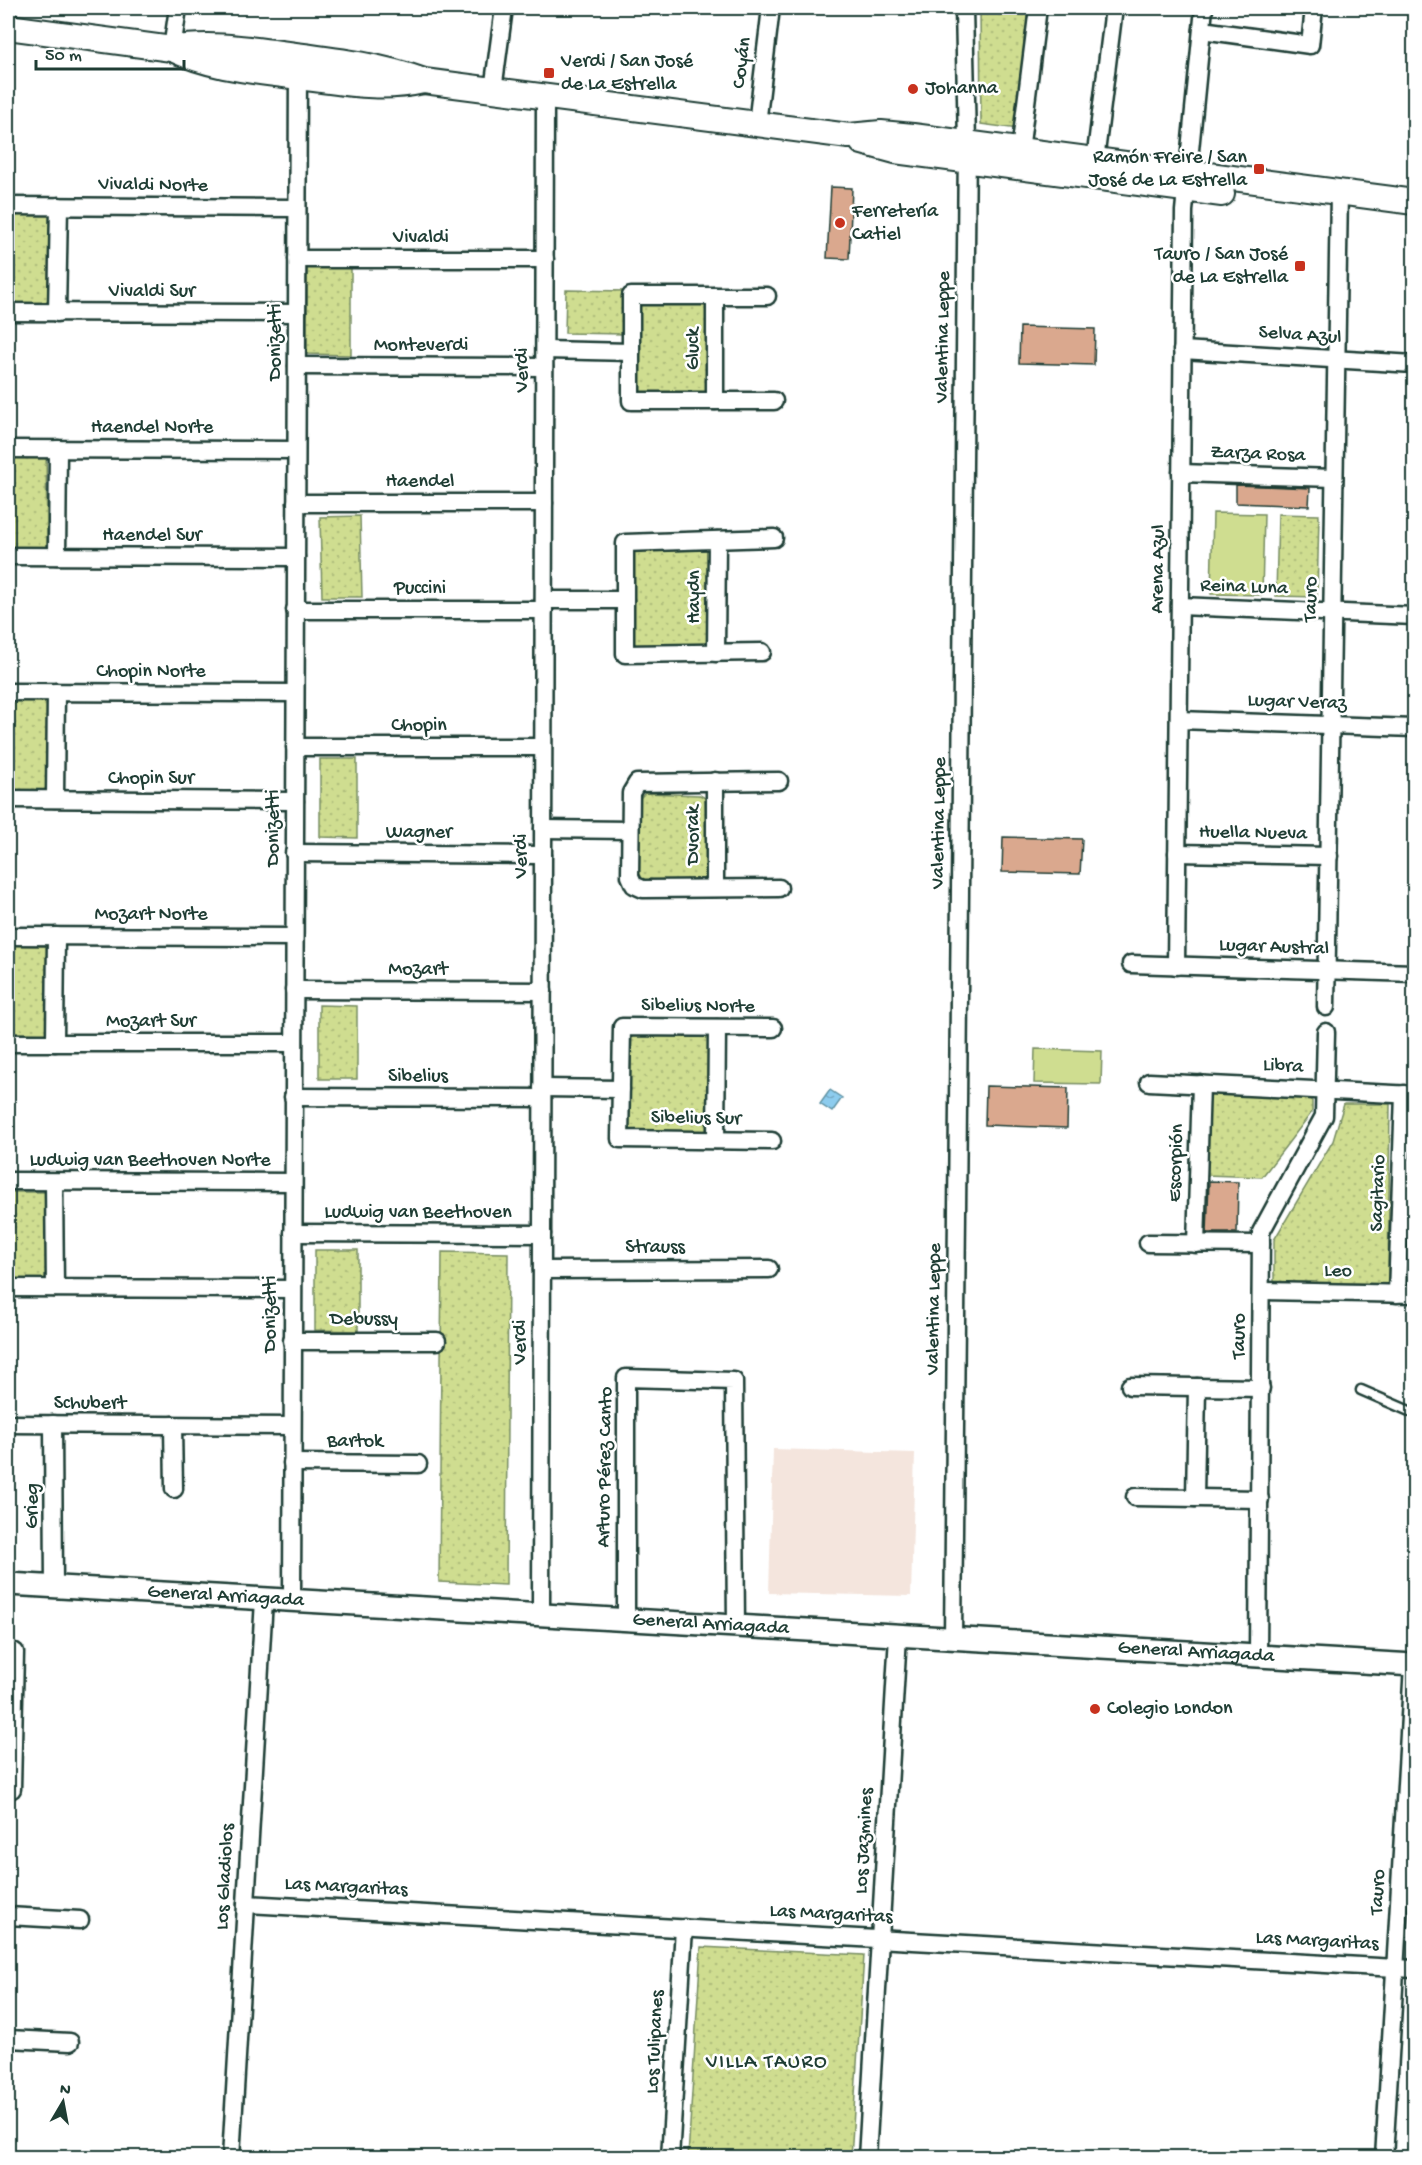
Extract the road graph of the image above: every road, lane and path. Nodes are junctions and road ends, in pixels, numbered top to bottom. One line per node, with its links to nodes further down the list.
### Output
1 (178, 8): 11 (street)
2 (504, 8): 13 (street)
3 (771, 8): 15 (street, Coyán)
4 (964, 8): 17 (street, Valentina Leppe)
5 (1038, 8): 16 (street)
6 (1114, 8): 18 (street)
7 (1204, 8): 10 (street, Arena Azul)
8 (1314, 8): 10 (street)
9 (8, 27): 11 (main road)
10 (1202, 30): 19 (street, Arena Azul)
11 (172, 49): 12 (main road)
12 (298, 66): 13 (main road); 24 (street, Donizetti)
13 (493, 90): 14 (main road)
14 (545, 97): 15 (main road); 27 (street, Verdi)
15 (757, 124): 17 (main road)
16 (1020, 151): 17 (main road); 18 (main road)
17 (967, 152): 19 (main road); 149 (street, Valentina Leppe)
18 (1095, 161): 19 (main road)
19 (1188, 181): 20 (main road); 34 (street, Arena Azul)
20 (1339, 200): 21 (main road); 25 (main road); 36 (street, Tauro)
21 (1414, 202)
22 (8, 206): 23 (street, Vivaldi Norte)
23 (59, 206): 24 (street, Vivaldi Norte); 31 (street)
24 (297, 208): 26 (street, Donizetti)
25 (1414, 218)
26 (297, 258): 27 (street, Vivaldi); 32 (street, Donizetti)
27 (545, 259): 33 (street, Verdi)
28 (715, 296): 29 (street); 35 (street); 40 (street, Gluck)
29 (767, 296)
30 (8, 312): 31 (street, Vivaldi Sur)
31 (57, 313): 32 (street, Vivaldi Sur)
32 (297, 313): 38 (street, Donizetti)
33 (545, 350): 35 (street); 39 (street, Verdi)
34 (1182, 350): 36 (street, Selva Azul); 45 (street, Arena Azul)
35 (631, 352): 40 (street)
36 (1336, 359): 37 (street, Selva Azul); 46 (street, Tauro)
37 (1414, 364)
38 (297, 366): 39 (street, Monteverdi); 44 (street, Donizetti)
39 (544, 367): 48 (street, Verdi)
40 (715, 401): 41 (street)
41 (774, 401)
42 (8, 449): 43 (street, Haendel Norte)
43 (58, 449): 44 (street, Haendel Norte); 52 (street)
44 (296, 450): 47 (street, Donizetti)
45 (1181, 473): 46 (street, Zarza Rosa); 56 (street, Arena Azul)
46 (1334, 478): 58 (street, Tauro)
47 (296, 503): 48 (street, Haendel); 53 (street, Donizetti)
48 (544, 503): 55 (street, Verdi)
49 (774, 538): 50 (street)
50 (717, 540): 54 (street); 61 (street, Haydn)
51 (8, 556): 52 (street, Haendel Sur)
52 (57, 556): 53 (street, Haendel Sur)
53 (296, 557): 57 (street, Donizetti)
54 (625, 600): 55 (street, Puccini); 61 (street)
55 (544, 605): 57 (street, Puccini); 69 (street, Verdi)
56 (1180, 606): 58 (street, Reina Luna); 65 (street, Arena Azul)
57 (296, 610): 64 (street, Donizetti)
58 (1332, 612): 59 (street, Reina Luna); 66 (street, Tauro)
59 (1414, 616)
60 (762, 652): 61 (street)
61 (716, 653)
62 (8, 692): 63 (street, Chopin Norte)
63 (56, 692): 64 (street, Chopin Norte); 73 (street)
64 (295, 693): 68 (street, Donizetti)
65 (1179, 720): 66 (street, Lugar Veraz); 78 (street, Arena Azul)
66 (1330, 726): 67 (street, Lugar Veraz); 80 (street, Tauro)
67 (1414, 728)
68 (295, 747): 69 (street, Chopin); 74 (street, Donizetti)
69 (543, 747): 75 (street, Verdi)
70 (715, 781): 71 (street); 76 (street); 81 (street, Dvorak)
71 (779, 781)
72 (8, 799): 73 (street, Chopin Sur)
73 (55, 800): 74 (street, Chopin Sur)
74 (295, 801): 77 (street, Donizetti)
75 (543, 829): 76 (street); 79 (street, Verdi)
76 (630, 830): 81 (street)
77 (294, 853): 79 (street, Wagner); 85 (street, Donizetti)
78 (1177, 853): 80 (street, Huella Nueva); 87 (street, Arena Azul)
79 (543, 855): 91 (street, Verdi)
80 (1329, 856): 88 (street, Tauro)
81 (716, 888): 82 (street)
82 (779, 888)
83 (8, 936): 84 (street, Mozart Norte)
84 (56, 936): 85 (street, Mozart Norte); 97 (street)
85 (294, 937): 90 (street, Donizetti)
86 (1131, 964): 87 (street, Lugar Austral)
87 (1176, 966): 88 (street, Lugar Austral)
88 (1327, 971): 89 (street, Lugar Austral); 92 (street, Tauro)
89 (1414, 973)
90 (294, 990): 91 (street, Mozart); 98 (street, Donizetti)
91 (543, 992): 103 (street, Verdi)
92 (1326, 1008)
93 (717, 1028): 94 (street, Sibelius Norte); 101 (street, Sibelius Norte); 106 (street)
94 (773, 1028)
95 (1326, 1032): 102 (street, Tauro)
96 (8, 1043): 97 (street, Mozart Sur)
97 (55, 1043): 98 (street, Mozart Sur)
98 (294, 1043): 105 (street, Donizetti)
99 (1149, 1082): 100 (street, Libra)
100 (1201, 1084): 102 (street, Libra); 114 (street, Escorpión)
101 (621, 1089): 103 (street, Sibelius); 106 (street, Sibelius Sur)
102 (1325, 1090): 104 (street, Libra); 115 (street, Tauro)
103 (542, 1093): 105 (street, Sibelius); 112 (street, Verdi)
104 (1409, 1094): 122 (street, Sagitario)
105 (294, 1097): 110 (street, Donizetti)
106 (716, 1140): 107 (street, Sibelius Sur)
107 (771, 1141)
108 (8, 1181): 109 (street, Ludwig van Beethoven Norte)
109 (54, 1182): 110 (street, Ludwig van Beethoven Norte); 119 (street)
110 (293, 1182): 111 (street, Donizetti)
111 (293, 1233): 112 (street, Ludwig van Beethoven); 120 (street, Donizetti)
112 (542, 1234): 117 (street, Verdi)
113 (1148, 1243): 114 (street)
114 (1196, 1244): 115 (street)
115 (1261, 1244): 121 (street, Tauro)
116 (769, 1269): 117 (street, Strauss)
117 (542, 1270): 145 (street, Verdi)
118 (8, 1288): 119 (street)
119 (55, 1288): 120 (street)
120 (292, 1289): 124 (street, Donizetti)
121 (1261, 1291): 122 (street, Leo); 128 (street, Tauro)
122 (1397, 1294): 123 (street, Leo)
123 (1414, 1294)
124 (292, 1341): 125 (street, Debussy); 134 (street, Donizetti)
125 (436, 1341)
126 (1130, 1386): 127 (street)
127 (1197, 1387): 128 (street); 139 (street)
128 (1261, 1388): 140 (street, Tauro)
129 (1361, 1390): 130 (lane)
130 (1414, 1413)
131 (8, 1424): 132 (street, Schubert)
132 (53, 1424): 133 (street, Schubert); 142 (street, Grieg)
133 (173, 1425): 134 (street, Schubert); 137 (street)
134 (292, 1426): 135 (street, Donizetti)
135 (292, 1462): 136 (street, Bartok); 144 (street, Donizetti)
136 (418, 1464)
137 (174, 1489)
138 (1135, 1497): 139 (street)
139 (1195, 1498): 140 (street)
140 (1260, 1499): 151 (street, Tauro)
141 (8, 1584): 142 (street, General Arriagada)
142 (54, 1587): 143 (street, General Arriagada)
143 (264, 1600): 144 (street, General Arriagada); 154 (street, Los Gladiolos)
144 (292, 1601): 145 (street, General Arriagada)
145 (541, 1615): 146 (street, General Arriagada)
146 (626, 1620): 147 (street, General Arriagada); 147 (street, Arturo Pérez Canto)
147 (736, 1627): 148 (street, General Arriagada)
148 (898, 1636): 149 (street, General Arriagada); 158 (street, Los Jazmines)
149 (953, 1639): 151 (street, General Arriagada)
150 (15, 1652): 153 (street)
151 (1258, 1656): 152 (street, General Arriagada)
152 (1414, 1665): 159 (street, Tauro)
153 (10, 1789)
154 (246, 1904): 157 (street, Las Margaritas); 163 (street, Los Gladiolos)
155 (8, 1916): 156 (street)
156 (80, 1920)
157 (684, 1928): 158 (street, Las Margaritas); 164 (street, Los Tulipanes)
158 (880, 1939): 159 (street, Las Margaritas); 165 (street, Los Jazmines)
159 (1395, 1968): 160 (street, Las Margaritas); 166 (street, Tauro)
160 (1414, 1969)
161 (8, 2039): 162 (street)
162 (70, 2042)
163 (231, 2157)
164 (670, 2157)
165 (867, 2157)
166 (1384, 2157)

